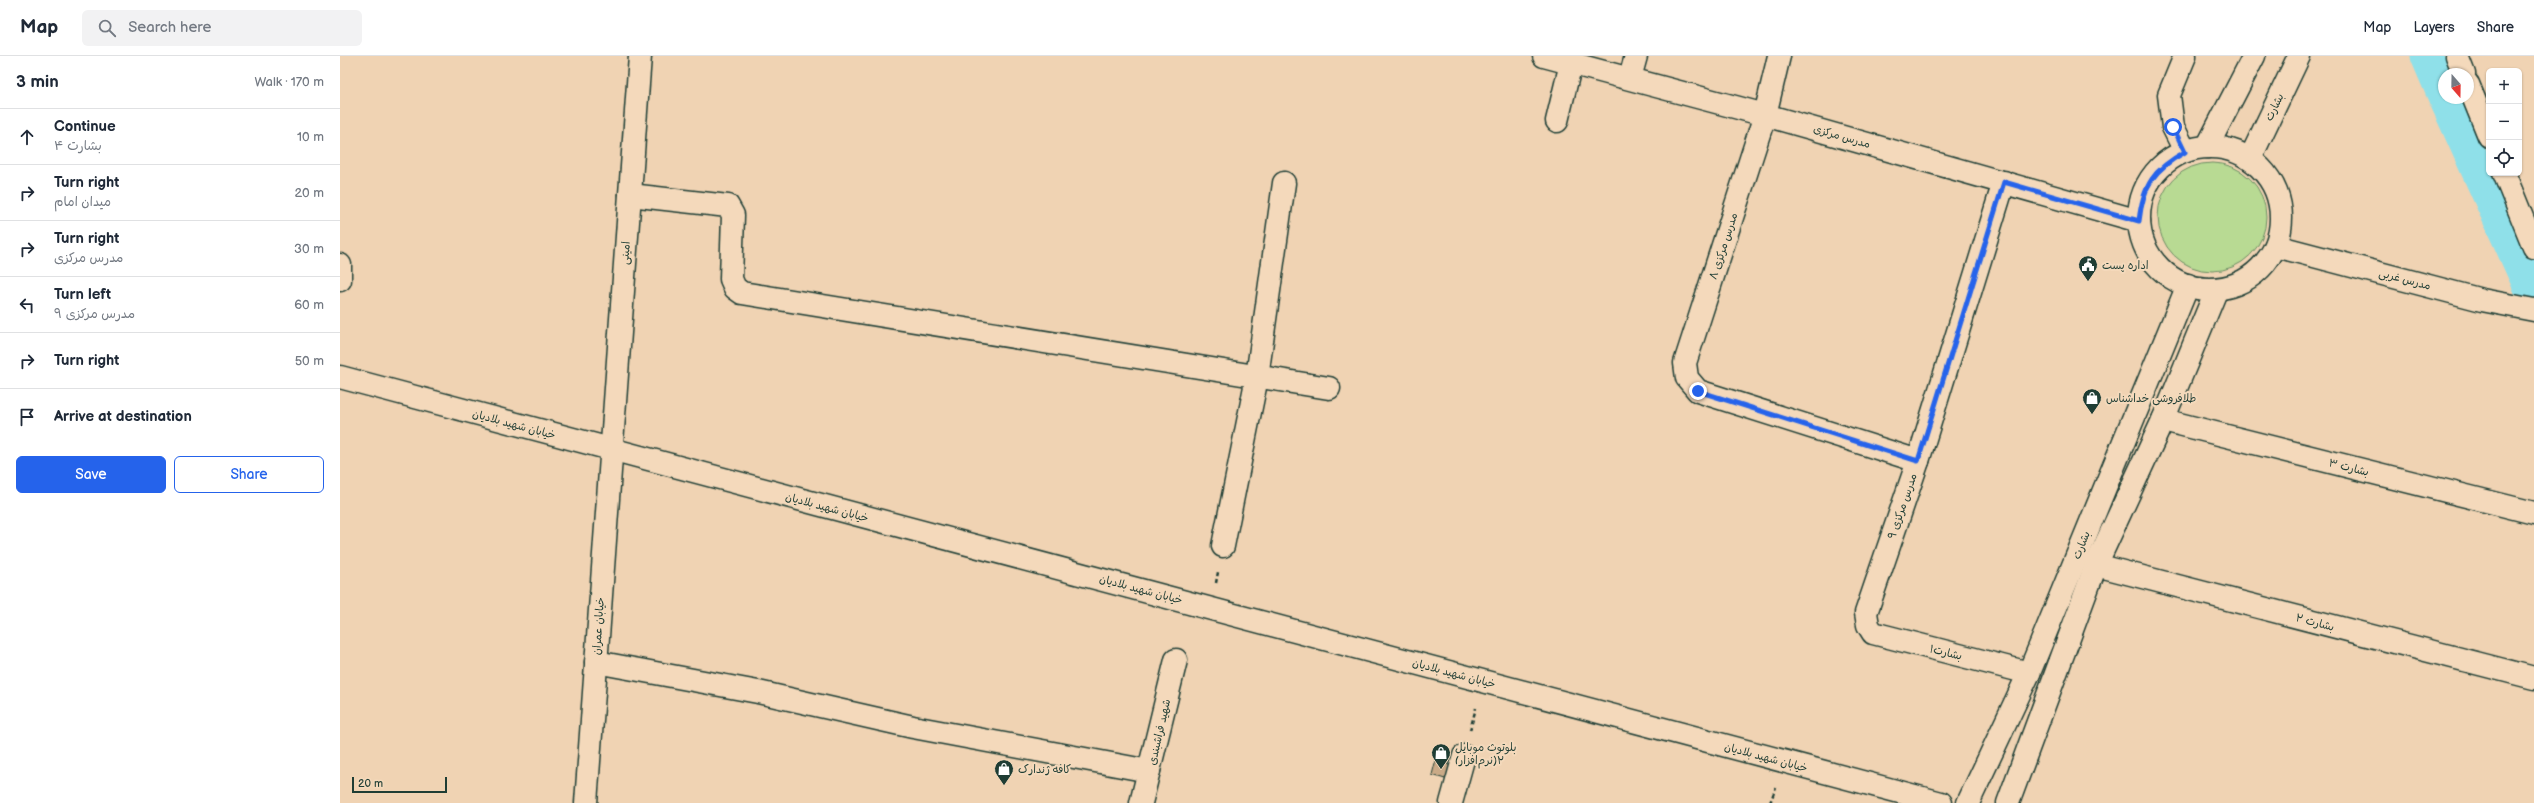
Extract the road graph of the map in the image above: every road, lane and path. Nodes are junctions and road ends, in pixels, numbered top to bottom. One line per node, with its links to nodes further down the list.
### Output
1 (640, 56): 22 (street, امینی)
2 (1544, 56): 9 (street, مدرس مرکزی)
3 (1636, 56): 11 (street)
4 (1779, 56): 13 (street, مدرس مرکزی ۸)
5 (2185, 56): 17 (street)
6 (2254, 56): 16 (street)
7 (2299, 56): 18 (street, بشارت)
8 (2457, 56): 10 (street)
9 (1570, 63): 11 (street, مدرس مرکزی); 14 (street)
10 (2462, 68)
11 (1630, 78): 13 (street, مدرس مرکزی)
12 (2474, 99): 15 (street)
13 (1765, 115): 20 (street, مدرس مرکزی); 36 (street, مدرس مرکزی ۸)
14 (1557, 121)
15 (2486, 129)
16 (2207, 147): 17 (street); 18 (street)
17 (2185, 152): 23 (street)
18 (2250, 159): 24 (street)
19 (2505, 176): 25 (street)
20 (2004, 182): 23 (street, مدرس مرکزی); 36 (street, مدرس مرکزی ۹)
21 (1284, 183): 32 (street)
22 (630, 195): 32 (street); 35 (street, امینی)
23 (2139, 221): 28 (street)
24 (2276, 246): 29 (street); 30 (street, مدرس غربی)
25 (2534, 247)
26 (340, 265): 27 (street)
27 (340, 280)
28 (2188, 285): 29 (street); 44 (street, بشارت)
29 (2216, 291): 34 (street, بشارت)
30 (2534, 310)
31 (340, 377): 35 (street, خیابان شهید بلادیان)
32 (1257, 377): 33 (street); 38 (street)
33 (1329, 388)
34 (2163, 420): 37 (street, بشارت ۳); 39 (street, بشارت)
35 (611, 450): 40 (street, خیابان شهید بلادیان); 43 (street, خیابان عمران)
36 (1918, 461): 41 (street, مدرس مرکزی ۹)
37 (2534, 513)
38 (1223, 546): 40 (path)
39 (2096, 565): 45 (street, بشارت ۲); 54 (street, بشارت)
40 (1211, 607): 46 (street, خیابان شهید بلادیان)
41 (1868, 625): 44 (street, بشارت۱)
42 (1176, 660): 48 (street, شهید فراشبندی)
43 (596, 662): 48 (street); 49 (street, خیابان عمران)
44 (2029, 673): 53 (street, بشارت)
45 (2534, 678)
46 (1483, 680): 47 (path); 52 (street, خیابان شهید بلادیان)
47 (1464, 756): 51 (street)
48 (1149, 771): 50 (street, شهید فراشبندی)
49 (586, 803)
50 (1141, 803)
51 (1451, 803)
52 (1941, 803)
53 (1968, 803)
54 (2008, 803)

